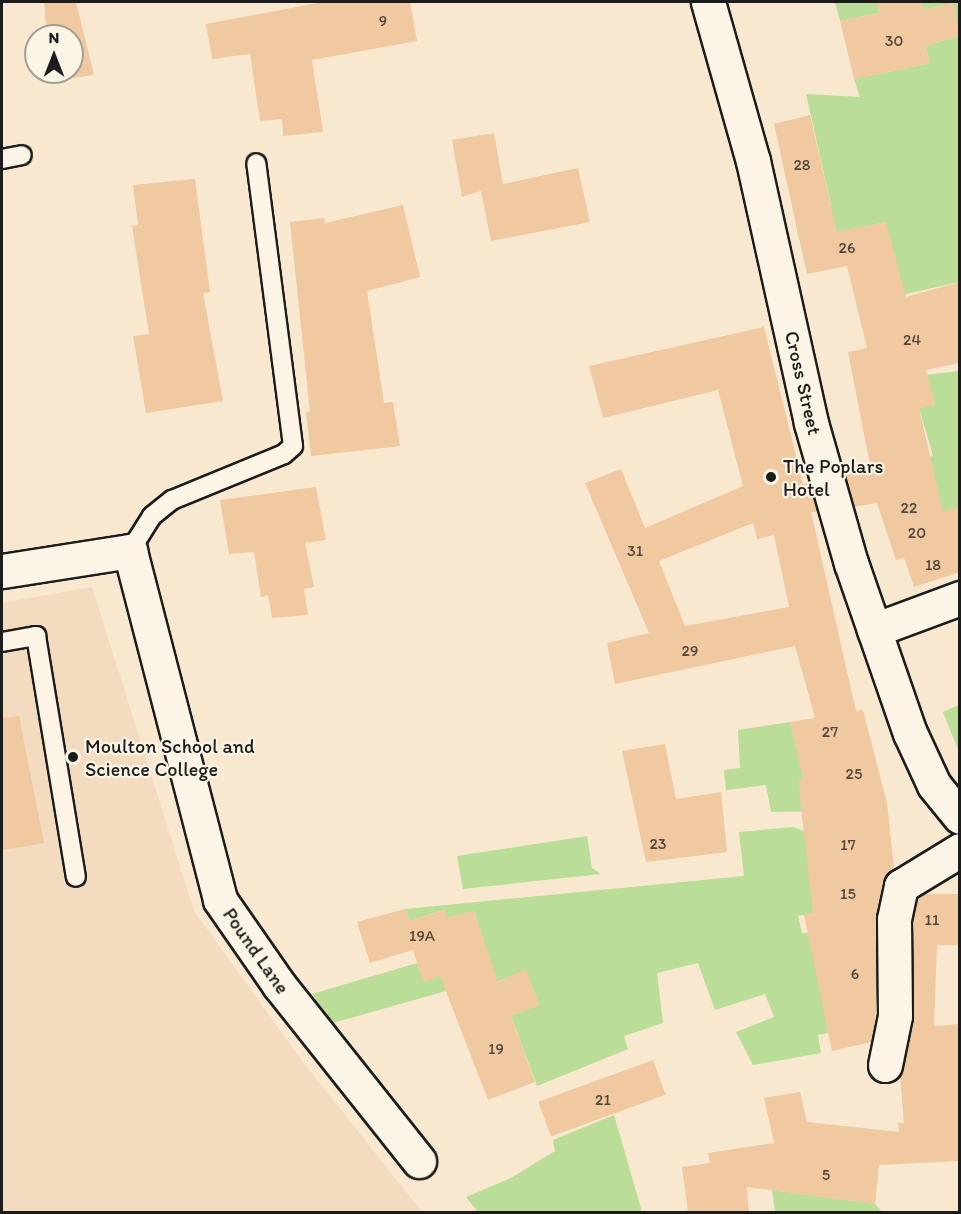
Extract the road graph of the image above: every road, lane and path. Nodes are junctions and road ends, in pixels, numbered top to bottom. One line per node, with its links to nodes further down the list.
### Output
1 (708, 2): 8 (street, Cross Street)
2 (22, 155): 3 (lane)
3 (2, 159)
4 (256, 163): 5 (lane)
5 (130, 551): 6 (street); 14 (street, Pound Lane)
6 (2, 571)
7 (960, 598): 8 (street)
8 (874, 630): 10 (street, Cross Street)
9 (2, 642): 12 (lane)
10 (960, 817)
11 (960, 850): 13 (street)
12 (76, 877)
13 (885, 1065)
14 (419, 1161)

